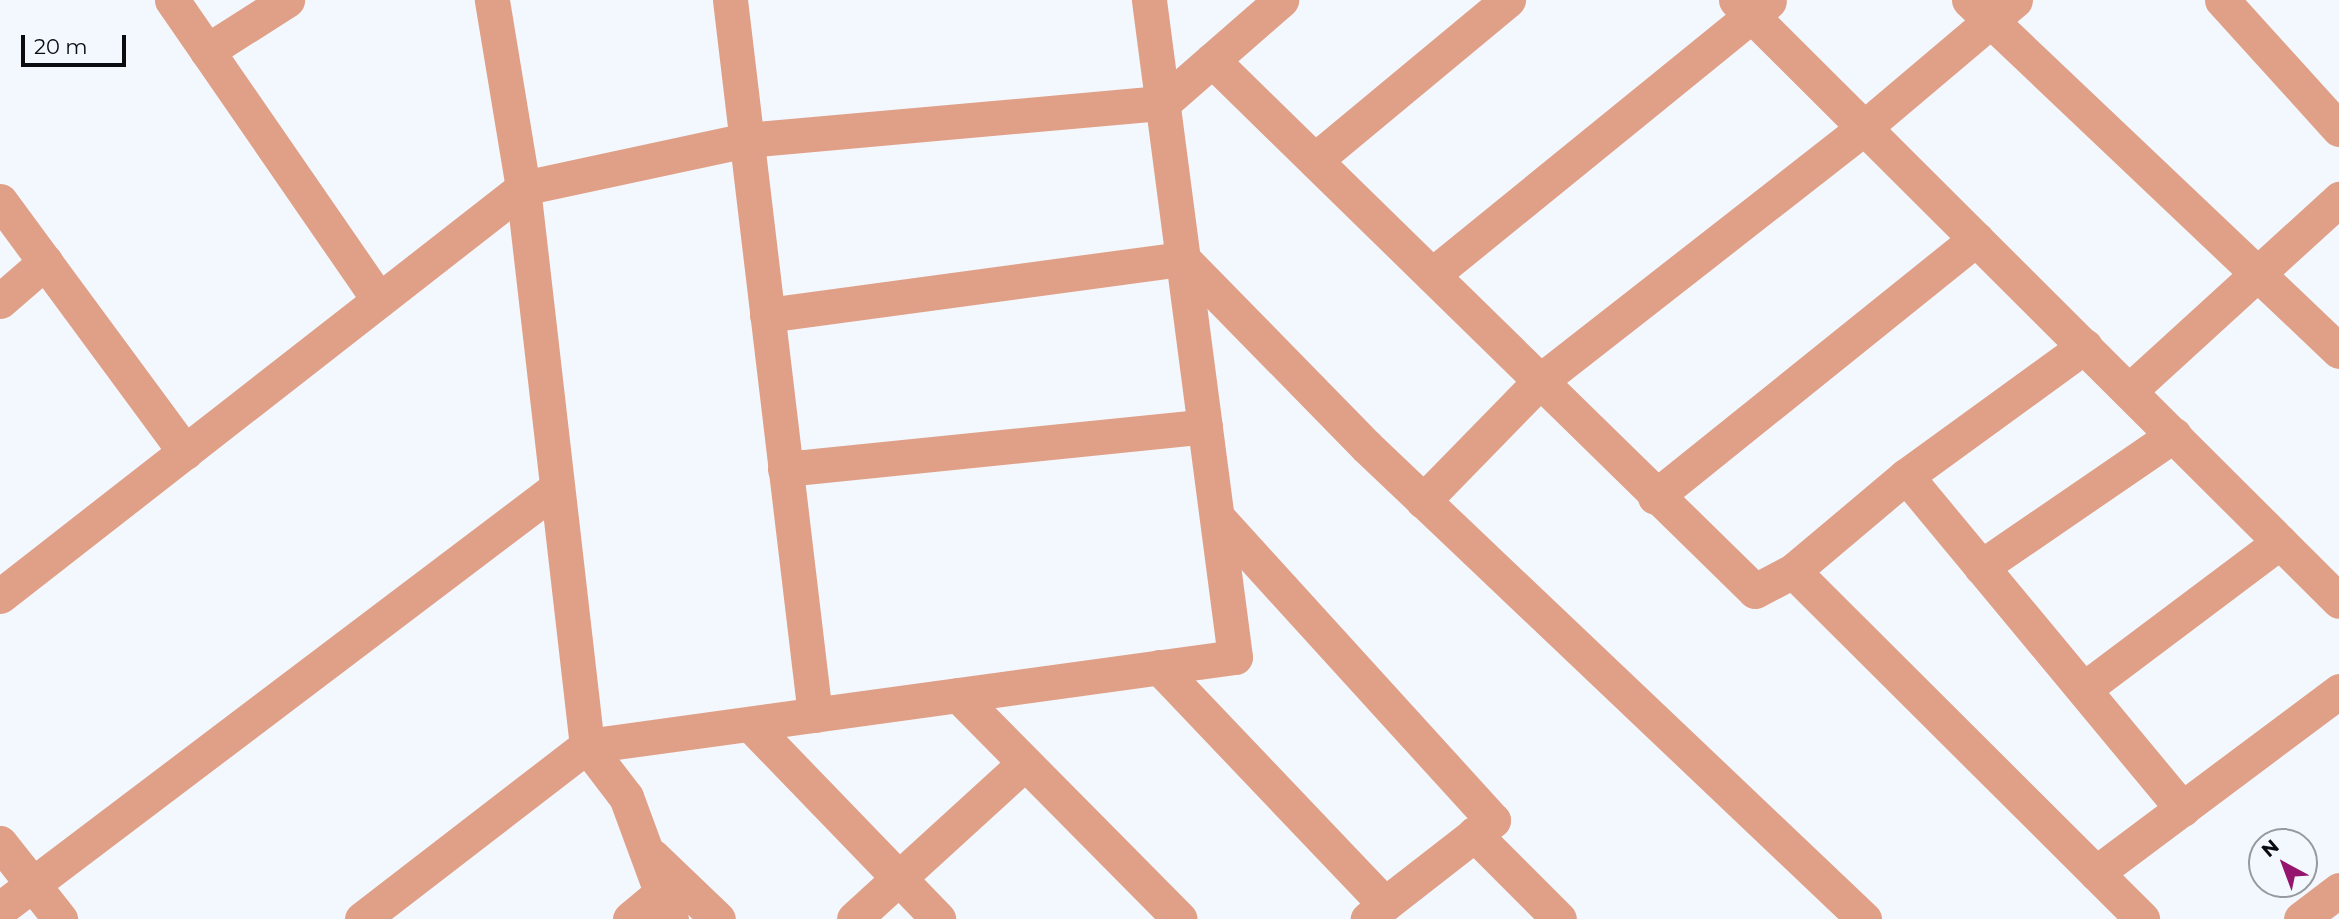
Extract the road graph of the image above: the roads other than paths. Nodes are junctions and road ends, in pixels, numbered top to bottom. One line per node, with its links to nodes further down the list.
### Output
1 (172, 0): 11 (street)
2 (287, 0): 11 (street)
3 (492, 0): 18 (street)
4 (730, 0): 16 (street)
5 (1149, 0): 13 (street)
6 (1281, 0): 12 (street)
7 (1507, 0): 17 (street)
8 (2222, 0): 15 (street)
9 (1753, 5): 14 (street); 25 (street)
10 (1992, 7): 14 (street); 24 (street)
11 (207, 51): 26 (street)
12 (1212, 60): 13 (street); 17 (street)
13 (1163, 103): 16 (street); 22 (street)
14 (1866, 126): 21 (street); 31 (street)
15 (2339, 128)
16 (746, 140): 18 (street); 28 (street)
17 (1315, 160): 25 (street)
18 (523, 188): 26 (street); 38 (street)
19 (2339, 199): 24 (street)
20 (0, 201): 23 (street)
21 (1976, 239): 29 (street); 39 (street)
22 (1183, 259): 28 (street); 33 (street); 40 (street)
23 (45, 262): 27 (street); 35 (street)
24 (2259, 272): 30 (street); 32 (street)
25 (1432, 275): 31 (street)
26 (379, 300): 35 (street)
27 (0, 301)
28 (767, 315): 36 (street)
29 (2085, 346): 32 (street); 37 (street)
30 (2339, 351)
31 (1541, 381): 39 (street); 40 (street)
32 (2129, 391): 34 (street)
33 (1205, 426): 36 (street); 41 (street)
34 (2174, 435): 42 (street); 43 (street)
35 (185, 452): 45 (street)
36 (785, 469): 51 (street)
37 (1906, 476): 43 (street); 44 (street)
38 (554, 490): 53 (street); 61 (street)
39 (1655, 497): 44 (street)
40 (1423, 500): 73 (street)
41 (1217, 517): 47 (street); 56 (street)
42 (2280, 542): 46 (street); 48 (street)
43 (1981, 567): 48 (street)
44 (1793, 571): 59 (street)
45 (0, 596)
46 (2339, 601)
47 (1159, 667): 50 (street); 64 (street)
48 (2084, 689): 55 (street)
49 (2339, 691): 55 (street)
50 (958, 695): 51 (street); 54 (street)
51 (815, 715): 52 (street)
52 (750, 724): 53 (street); 60 (street)
53 (587, 746): 58 (street); 66 (street)
54 (1025, 763): 60 (street); 71 (street)
55 (2182, 809): 59 (street)
56 (1474, 834): 64 (street); 72 (street)
57 (0, 843): 61 (street)
58 (645, 850): 62 (street); 68 (street)
59 (2096, 873): 74 (street)
60 (900, 879): 69 (street); 70 (street)
61 (32, 883): 63 (street); 65 (street)
62 (666, 906): 67 (street)
63 (0, 909)
64 (1376, 911)
65 (60, 919)
66 (362, 919)
67 (630, 919)
68 (718, 919)
69 (854, 919)
70 (938, 919)
71 (1180, 919)
72 (1559, 919)
73 (1864, 919)
74 (2142, 919)

